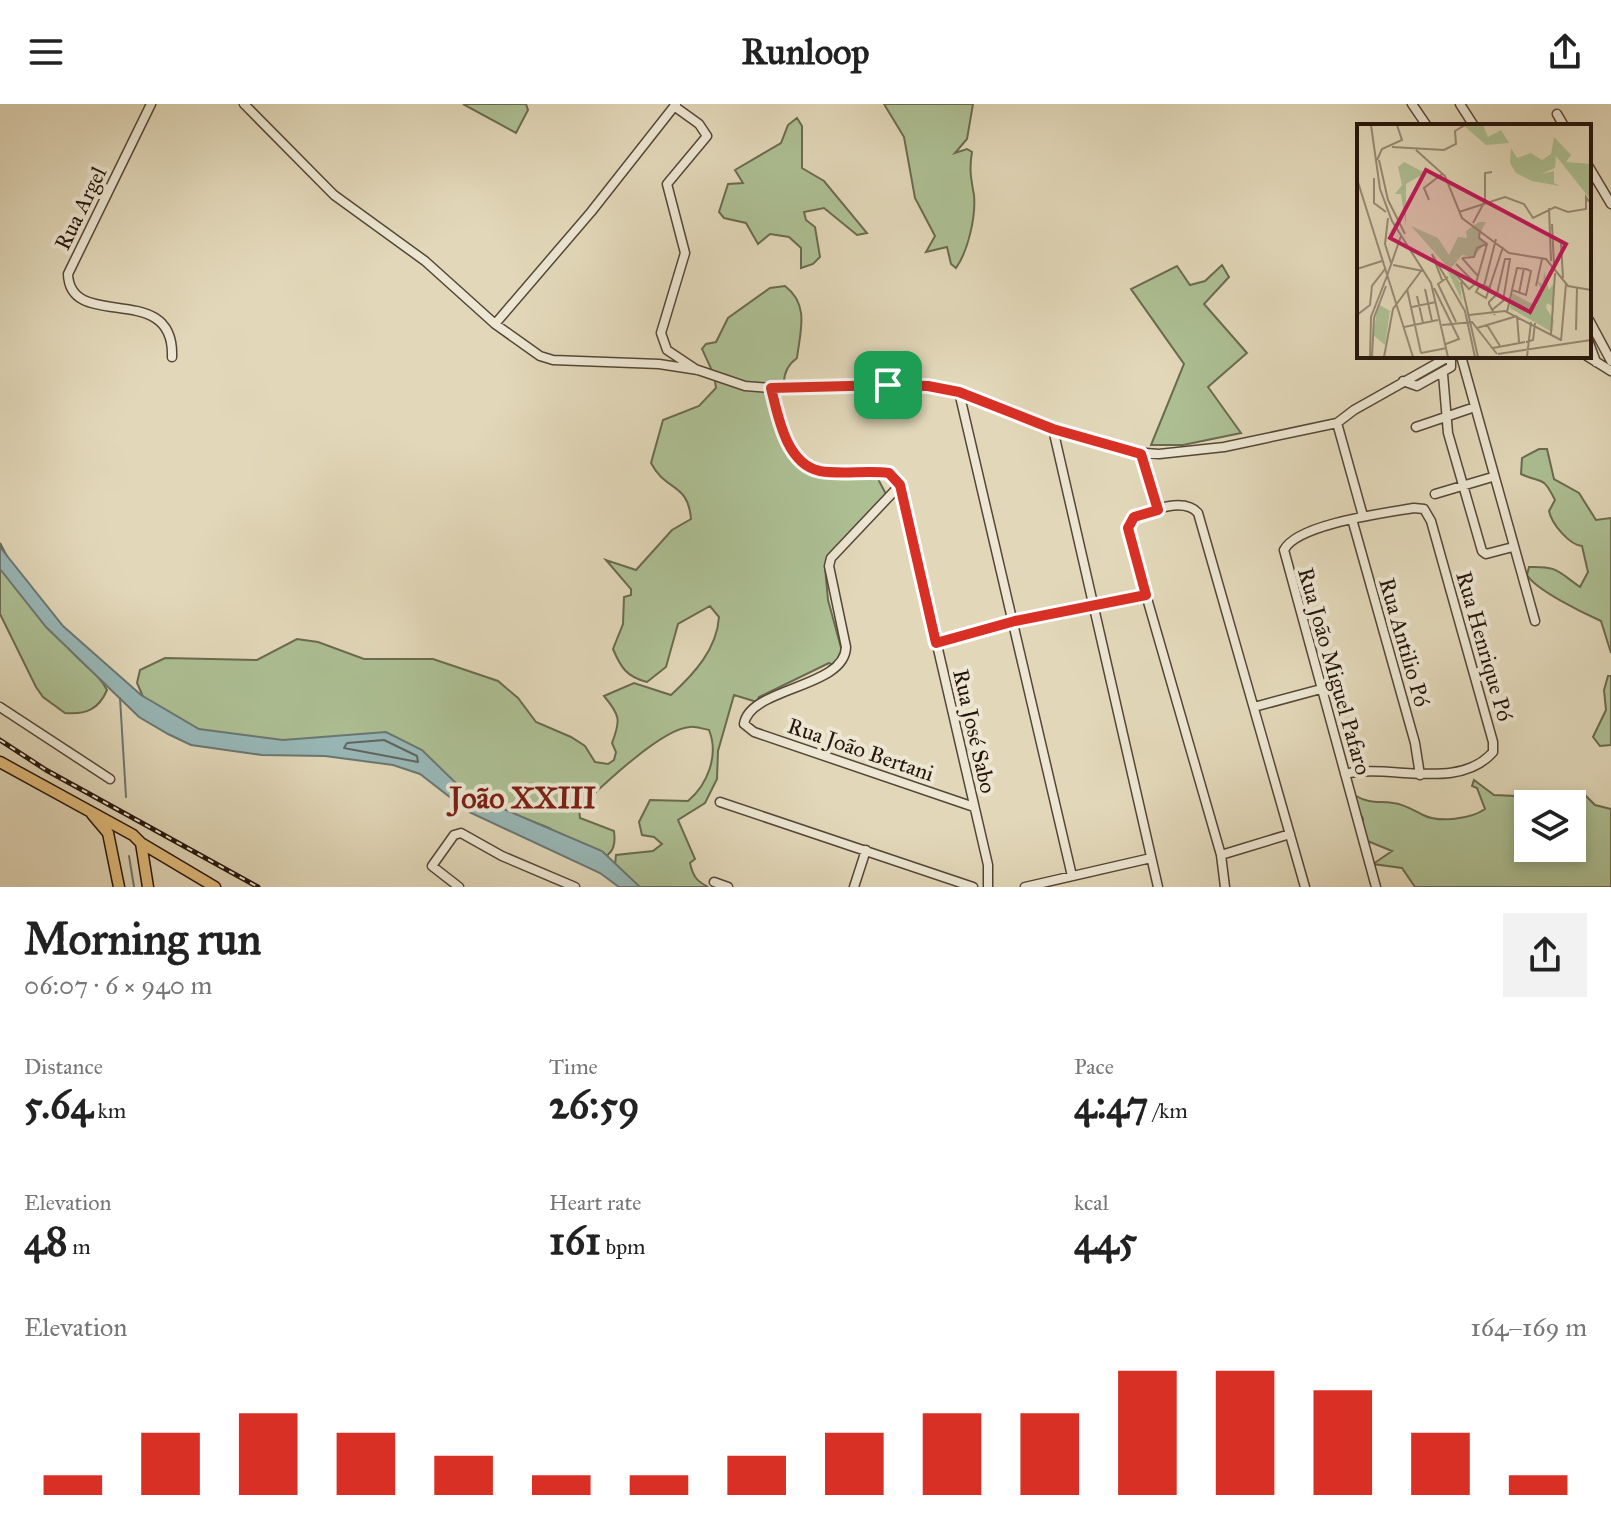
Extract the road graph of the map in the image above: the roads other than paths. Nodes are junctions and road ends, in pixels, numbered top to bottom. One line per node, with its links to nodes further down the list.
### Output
1 (151, 104): 15 (street, Rua Argel)
2 (244, 104): 12 (street)
3 (1412, 104): 7 (street)
4 (1460, 104): 8 (street)
5 (675, 105): 12 (street); 22 (street)
6 (1557, 114): 9 (street)
7 (1426, 124)
8 (1473, 124)
9 (1563, 124)
10 (1591, 170): 11 (street)
11 (1611, 204)
12 (495, 324): 22 (street)
13 (1591, 324): 20 (street)
14 (1591, 348): 21 (street)
15 (172, 357)
16 (1447, 358): 25 (street)
17 (1451, 358): 24 (street)
18 (1462, 358): 45 (street)
19 (1590, 358): 21 (street)
20 (1611, 361)
21 (1596, 362): 23 (street)
22 (698, 370): 26 (street)
23 (1611, 371)
24 (1443, 374): 25 (street); 29 (street)
25 (1403, 381): 30 (street)
26 (771, 388): 27 (street); 35 (street)
27 (959, 392): 32 (street); 44 (street)
28 (1469, 409): 29 (street)
29 (1445, 417): 31 (street); 36 (street)
30 (1337, 423): 33 (street); 39 (street)
31 (1416, 427)
32 (1053, 429): 33 (street); 43 (street)
33 (1141, 454): 38 (street)
34 (1489, 478): 36 (street)
35 (900, 485): 46 (street, Rua José Sabo); 55 (street, Rua João Bertani)
36 (1462, 487): 37 (street); 41 (street)
37 (1435, 494)
38 (1158, 510): 42 (street); 49 (street)
39 (1363, 516): 40 (street, Rua João Miguel Pafaro); 52 (street, Rua Henrique Pó)
40 (1352, 519): 47 (street, Rua João Miguel Pafaro); 52 (street, Rua Antilio Pó)
41 (1509, 548)
42 (1146, 595): 43 (street); 61 (street)
43 (1092, 605): 44 (street); 62 (street)
44 (1015, 621): 46 (street); 64 (street)
45 (1535, 621)
46 (936, 643): 55 (street, Rua José Sabo)
47 (1321, 689): 49 (street); 51 (street, Rua João Miguel Pafaro)
48 (0, 707): 53 (street)
49 (1254, 707): 57 (street)
50 (0, 762): 56 (main road)
51 (1345, 774): 52 (street, Rua Henrique Pó); 81 (street, Rua João Miguel Pafaro)
52 (1420, 775)
53 (110, 779)
54 (720, 802): 59 (street)
55 (974, 807): 76 (street, Rua José Sabo)
56 (90, 813): 58 (main road); 60 (main road)
57 (1290, 834): 61 (street); 80 (street)
58 (133, 835): 60 (main road); 68 (main road); 69 (main road)
59 (866, 850): 74 (street); 75 (street)
60 (114, 854): 67 (main road)
61 (1221, 855): 79 (street)
62 (1151, 858): 64 (street); 78 (street)
63 (550, 876): 70 (street); 71 (street); 72 (street)
64 (1072, 876): 66 (street)
65 (714, 882): 73 (street)
66 (1036, 886): 77 (street)
67 (119, 887)
68 (148, 887)
69 (215, 887)
70 (459, 887)
71 (543, 887)
72 (575, 887)
73 (728, 887)
74 (854, 887)
75 (973, 887)
76 (988, 887)
77 (1025, 887)
78 (1158, 887)
79 (1225, 887)
80 (1305, 887)
81 (1376, 887)

